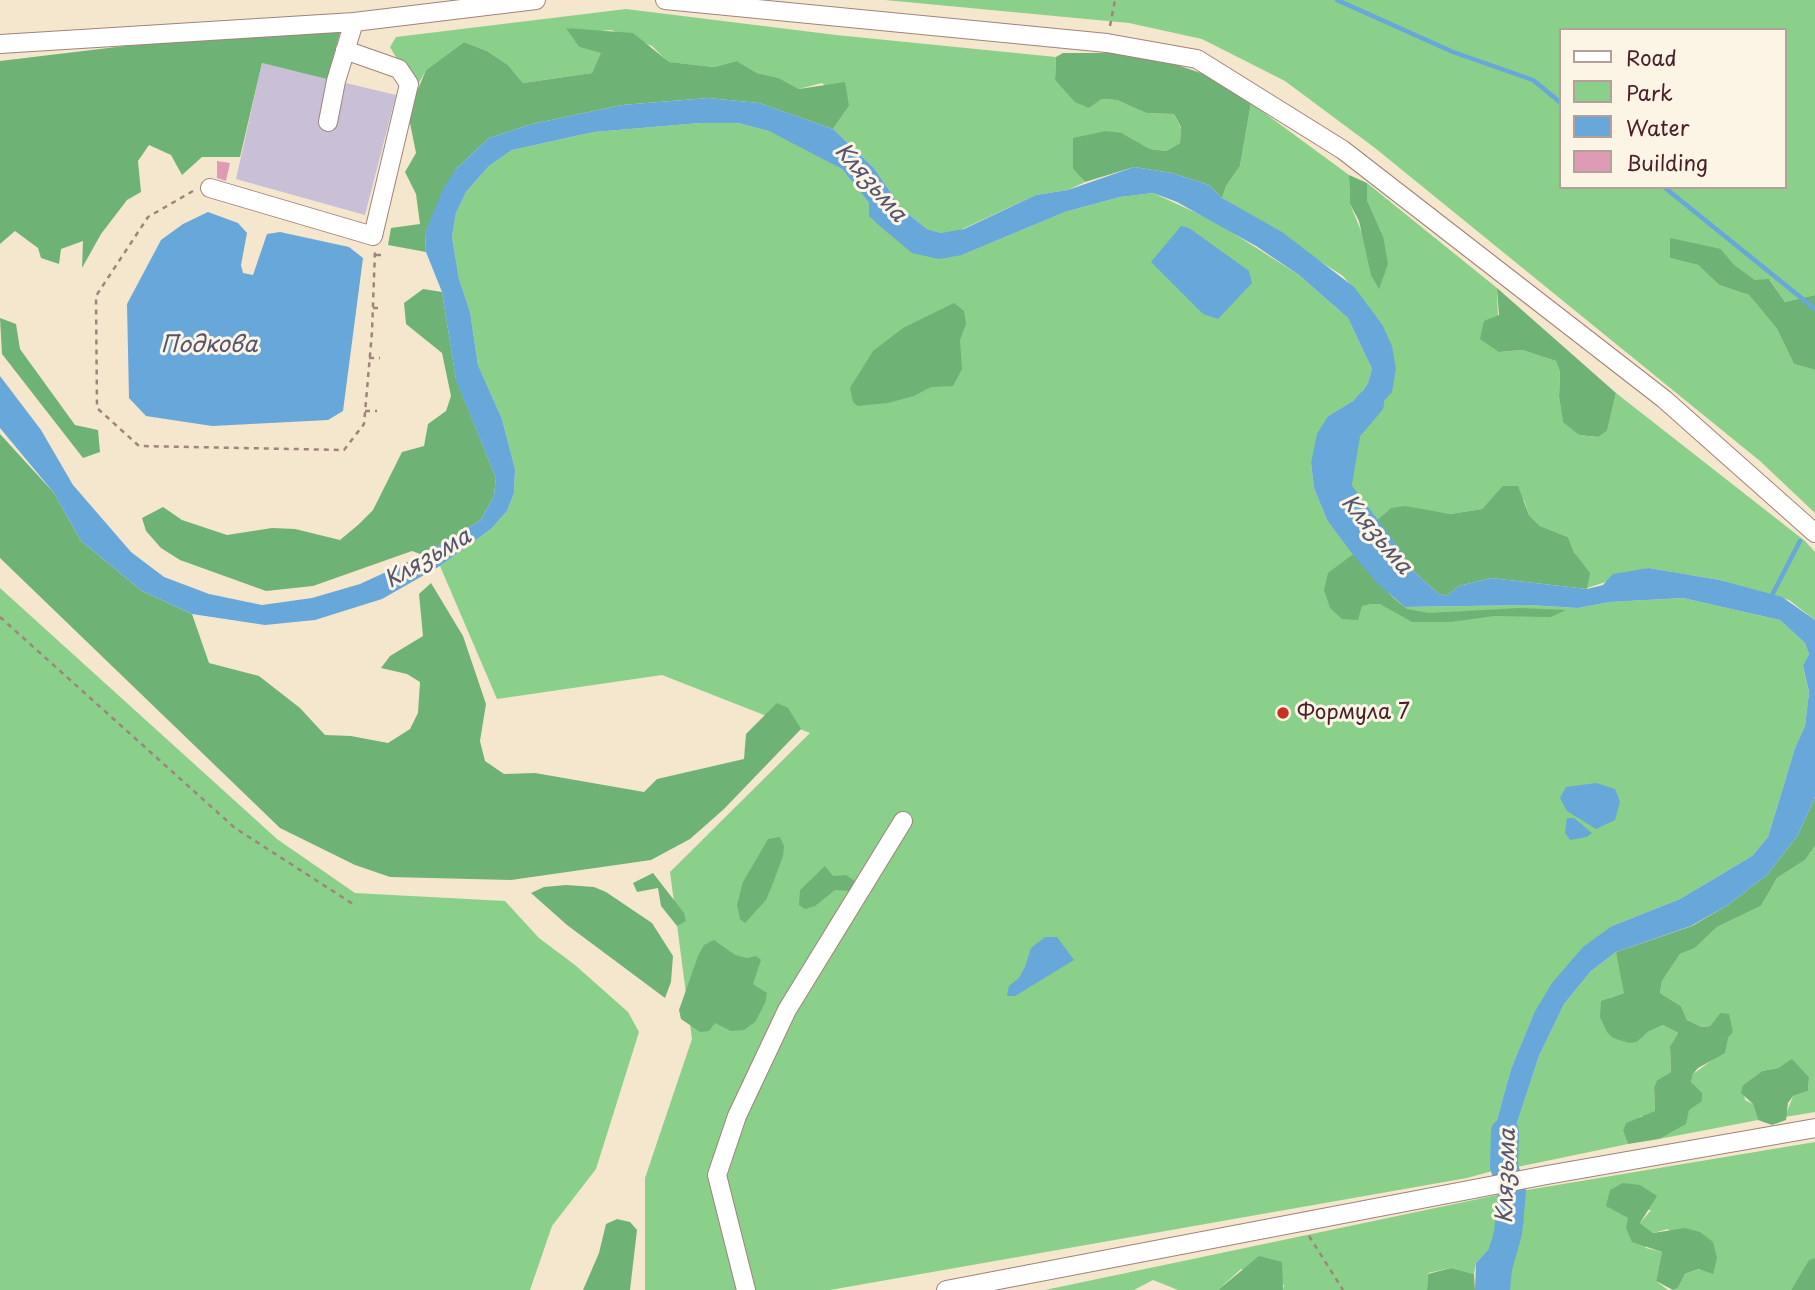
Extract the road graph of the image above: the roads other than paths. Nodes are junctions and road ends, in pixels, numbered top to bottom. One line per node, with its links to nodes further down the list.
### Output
1 (536, 0): 3 (street)
2 (665, 0): 8 (street)
3 (354, 22): 4 (street); 5 (street)
4 (0, 44)
5 (345, 50): 6 (street); 7 (street)
6 (328, 122)
7 (210, 188)
8 (1815, 533)
9 (903, 821): 11 (street)
10 (1815, 1128): 12 (street)
11 (746, 1290)
12 (946, 1290)

